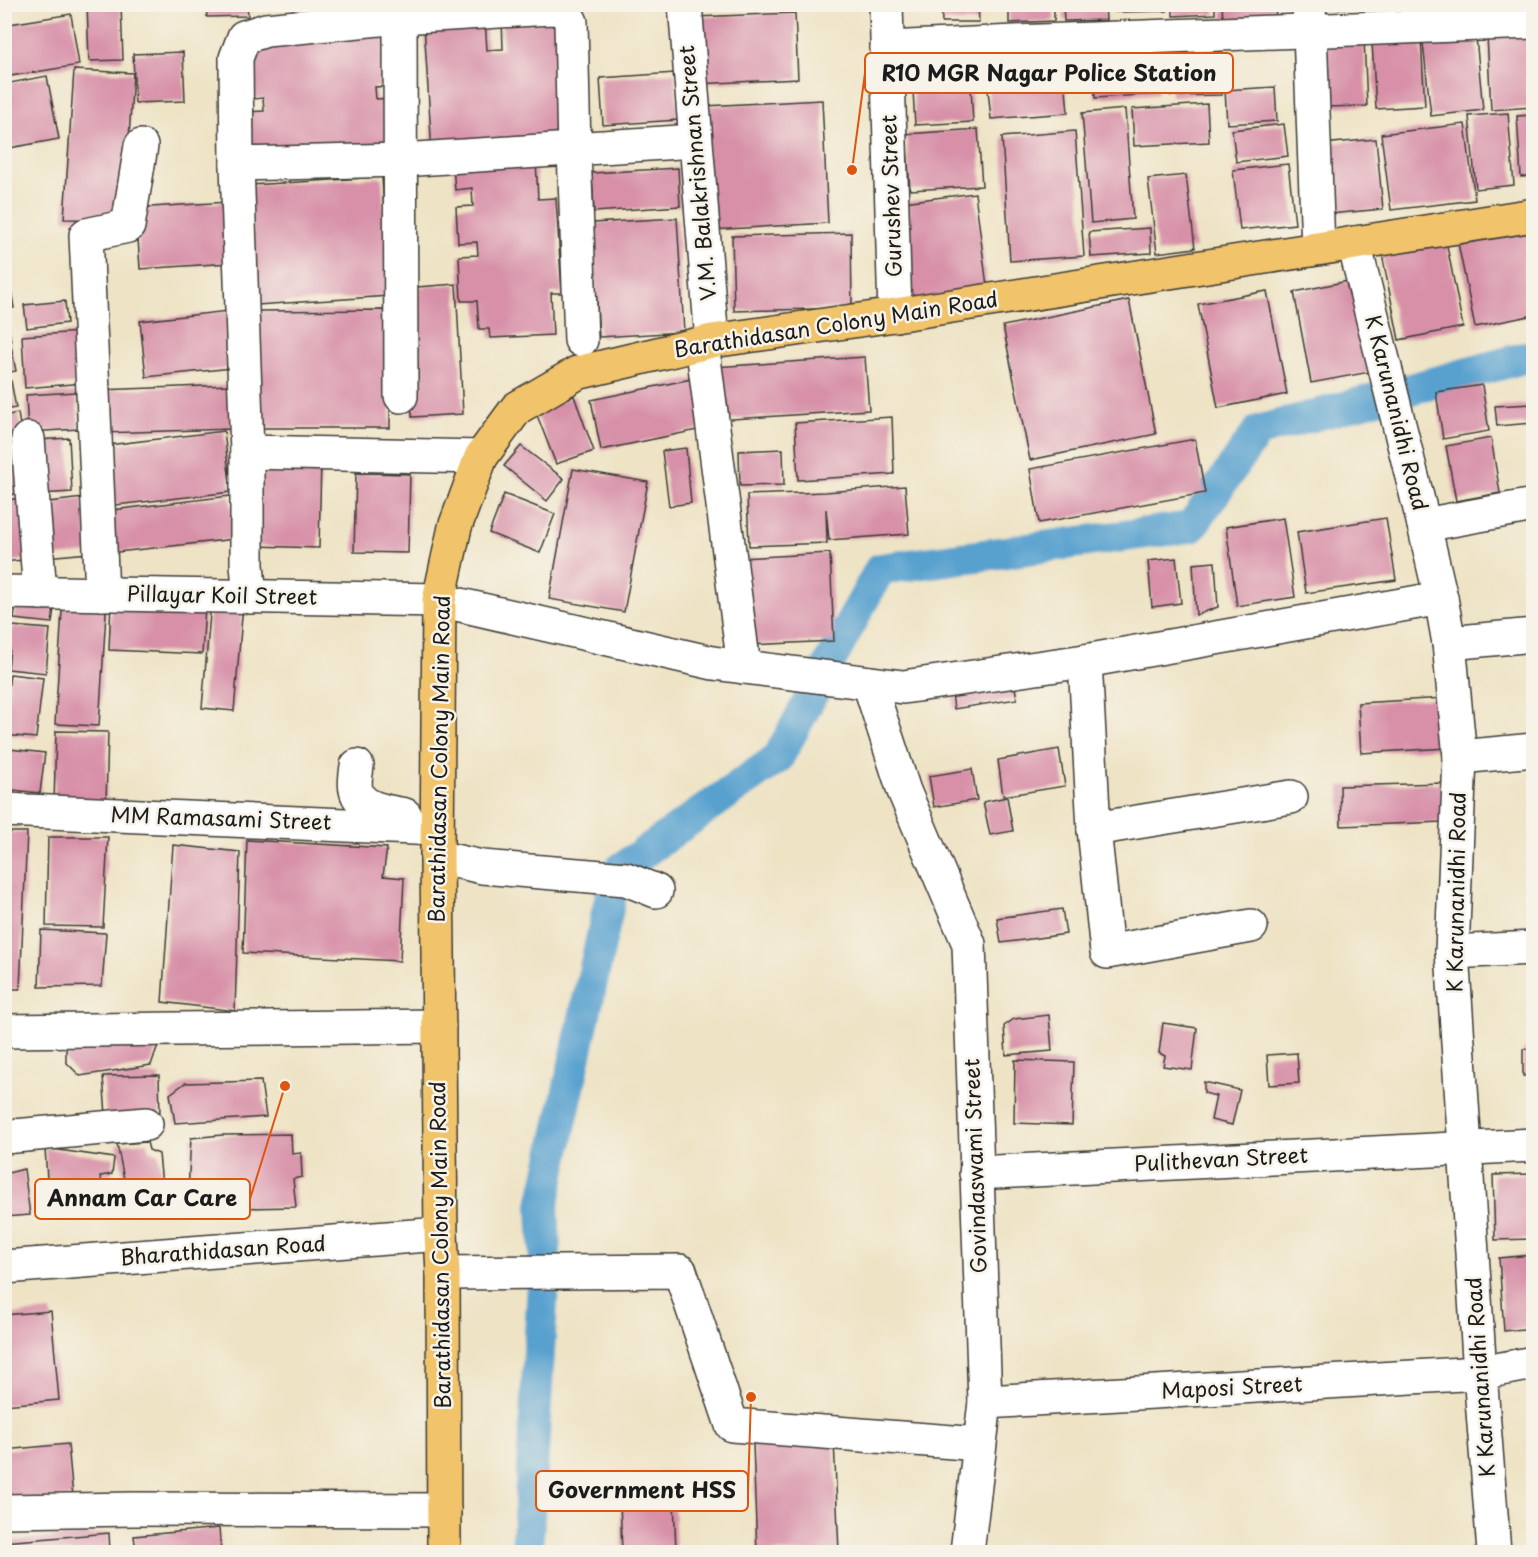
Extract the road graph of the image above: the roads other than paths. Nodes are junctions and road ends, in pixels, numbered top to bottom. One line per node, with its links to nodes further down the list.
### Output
1 (685, 4): 7 (street, V.M. Balakrishnan Street)
2 (886, 4): 6 (street, Gurushev Street)
3 (400, 17): 9 (street); 10 (street); 11 (street)
4 (1310, 18): 5 (street); 6 (street); 14 (street)
5 (1533, 22)
6 (887, 48): 15 (street, Gurushev Street)
7 (695, 141): 9 (street); 17 (street, V.M. Balakrishnan Street)
8 (141, 146): 26 (street)
9 (573, 150): 10 (street); 16 (street)
10 (401, 160): 11 (street); 18 (street)
11 (237, 164): 20 (street)
12 (1533, 215): 13 (main road, Barathidasan Colony Main Road)
13 (1354, 243): 14 (main road, Barathidasan Colony Main Road); 23 (street, K Karunanidhi Road)
14 (1318, 248): 15 (main road, Barathidasan Colony Main Road)
15 (896, 315): 17 (main road, Barathidasan Colony Main Road)
16 (581, 340)
17 (707, 342): 21 (main road, Barathidasan Colony Main Road); 33 (street, V.M. Balakrishnan Street)
18 (401, 396)
19 (28, 439): 25 (street)
20 (248, 452): 21 (street); 27 (street)
21 (481, 457): 29 (main road, Barathidasan Colony Main Road)
22 (1533, 504): 23 (street)
23 (1424, 525): 28 (street, K Karunanidhi Road)
24 (4, 592): 25 (street, Pillayar Koil Street)
25 (40, 593): 26 (street, Pillayar Koil Street)
26 (102, 594): 27 (street, Pillayar Koil Street)
27 (250, 597): 29 (street, Pillayar Koil Street)
28 (1441, 598): 31 (street, K Karunanidhi Road); 32 (street, Pillayar Koil Street)
29 (439, 600): 33 (street, Pillayar Koil Street); 41 (main road, Barathidasan Colony Main Road)
30 (1533, 635): 31 (street)
31 (1449, 643): 36 (street, K Karunanidhi Road)
32 (1085, 661): 34 (street, Pillayar Koil Street); 40 (street)
33 (744, 667): 34 (street, Pillayar Koil Street)
34 (869, 683): 52 (street, Govindaswami Street)
35 (1533, 750): 36 (street)
36 (1460, 757): 45 (street, K Karunanidhi Road)
37 (357, 766): 41 (street)
38 (1291, 797): 40 (street)
39 (4, 810): 41 (street, MM Ramasami Street)
40 (1094, 829): 43 (street)
41 (437, 834): 42 (street); 46 (main road, Barathidasan Colony Main Road)
42 (656, 891)
43 (1251, 927)
44 (1533, 948): 45 (street)
45 (1452, 952): 51 (street, K Karunanidhi Road)
46 (439, 1026): 47 (street); 53 (main road, Barathidasan Colony Main Road)
47 (4, 1031)
48 (146, 1124): 49 (street)
49 (4, 1137)
50 (1533, 1145): 51 (street, Pulithevan Street)
51 (1466, 1148): 52 (street, Pulithevan Street); 57 (street, K Karunanidhi Road)
52 (976, 1173): 58 (street, Govindaswami Street)
53 (441, 1234): 54 (street, Bharathidasan Road); 55 (main road, Barathidasan Colony Main Road)
54 (4, 1267)
55 (458, 1273): 59 (street); 60 (main road, Barathidasan Colony Main Road)
56 (1533, 1363): 57 (street, Maposi Street)
57 (1480, 1373): 58 (street, Maposi Street); 64 (street, K Karunanidhi Road)
58 (985, 1402): 59 (street, Govindaswami Street)
59 (979, 1444): 63 (street, Govindaswami Street)
60 (444, 1510): 61 (street); 62 (main road, Barathidasan Colony Main Road)
61 (4, 1511)
62 (444, 1552)
63 (967, 1552)
64 (1494, 1552)

